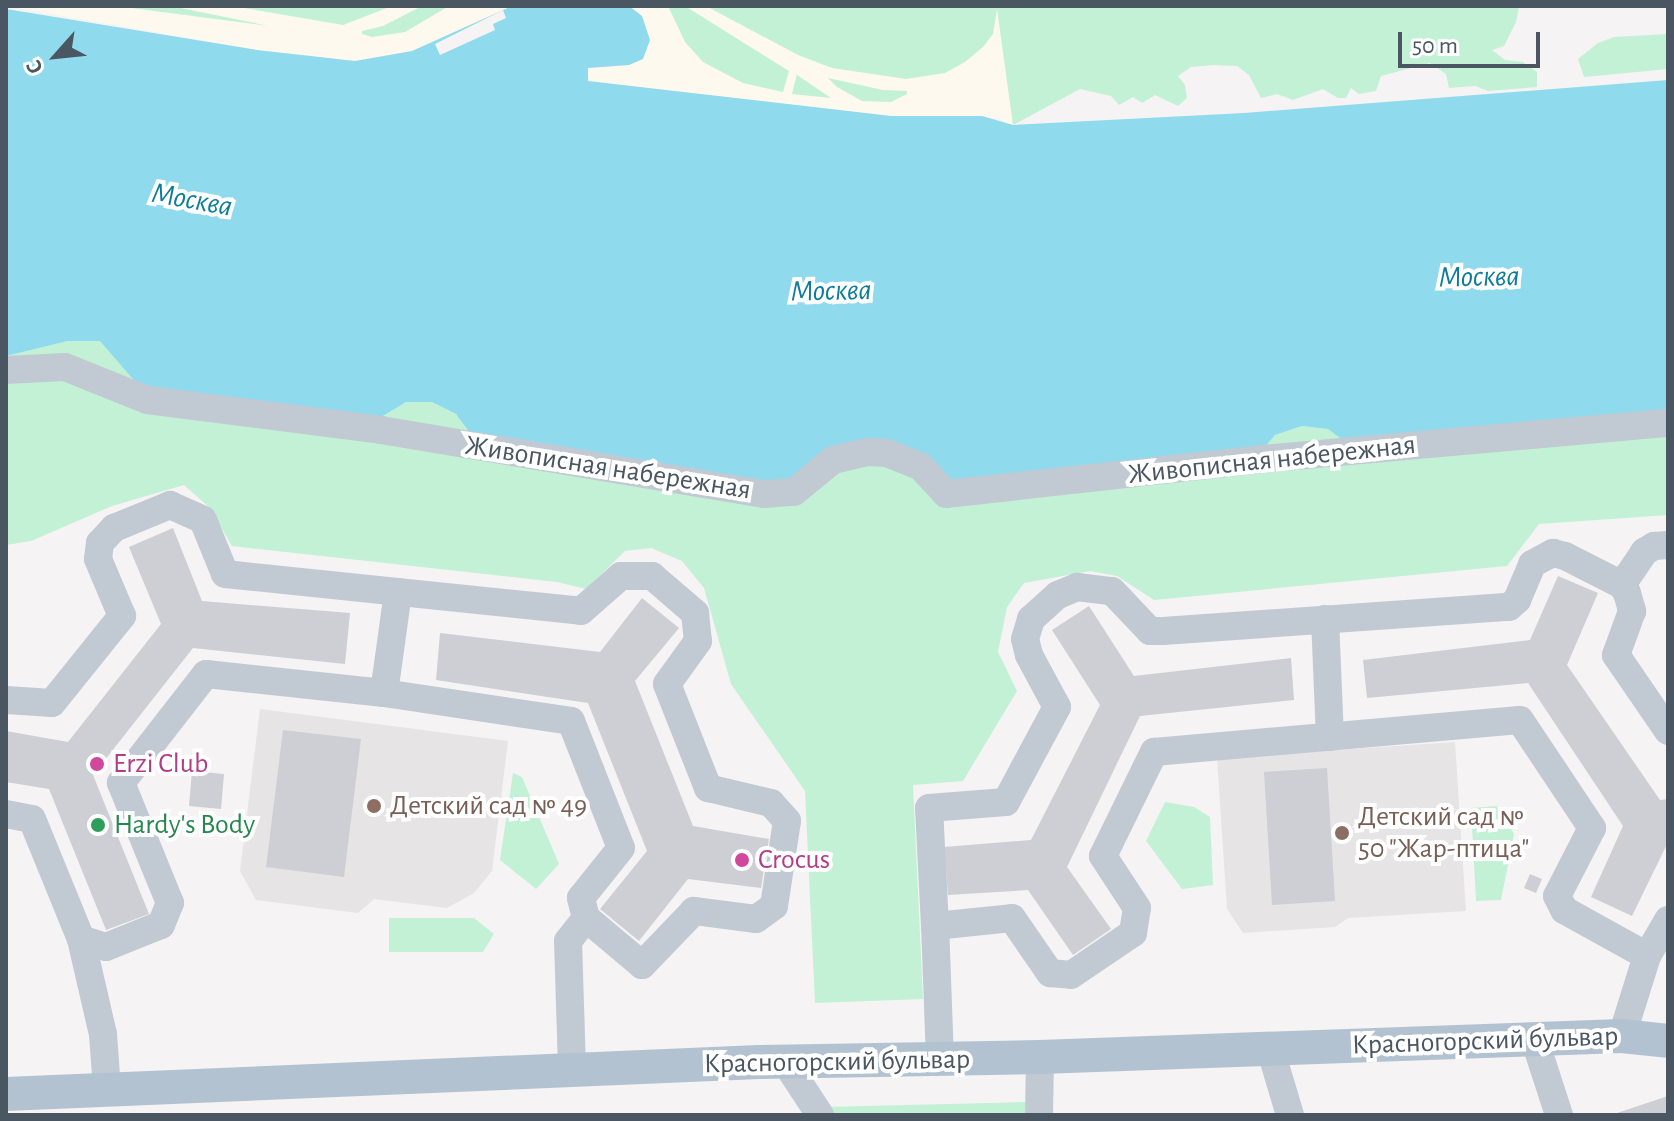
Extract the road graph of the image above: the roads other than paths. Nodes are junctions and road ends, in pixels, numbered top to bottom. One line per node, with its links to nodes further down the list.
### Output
1 (6, 370): 2 (street, Живописная набережная)
2 (1668, 423)
3 (1668, 545): 4 (street)
4 (1622, 585): 6 (street); 9 (street)
5 (398, 592): 7 (street); 8 (street); 12 (street)
6 (1325, 619): 10 (street); 14 (street)
7 (384, 693): 12 (street); 15 (street)
8 (6, 700)
9 (1668, 731)
10 (1330, 737): 14 (street); 16 (street)
11 (6, 814): 15 (street)
12 (586, 918): 24 (street)
13 (1668, 920): 16 (street)
14 (935, 926): 22 (street)
15 (81, 939): 25 (street)
16 (1647, 956): 17 (street)
17 (1622, 1036): 18 (main road, Красногорский бульвар); 19 (main road, Красногорский бульвар)
18 (1534, 1038): 20 (main road, Красногорский бульвар); 31 (street)
19 (1668, 1041)
20 (1270, 1048): 21 (main road, Красногорский бульвар); 30 (street)
21 (1040, 1057): 22 (main road, Красногорский бульвар); 29 (street)
22 (940, 1060): 23 (main road, Красногорский бульвар)
23 (786, 1063): 24 (main road, Красногорский бульвар); 28 (street)
24 (572, 1069): 25 (main road, Красногорский бульвар)
25 (107, 1090): 27 (main road, Красногорский бульвар)
26 (6, 1094): 27 (main road, Красногорский бульвар)
27 (68, 1103)
28 (820, 1115)
29 (1039, 1115)
30 (1290, 1115)
31 (1559, 1115)

